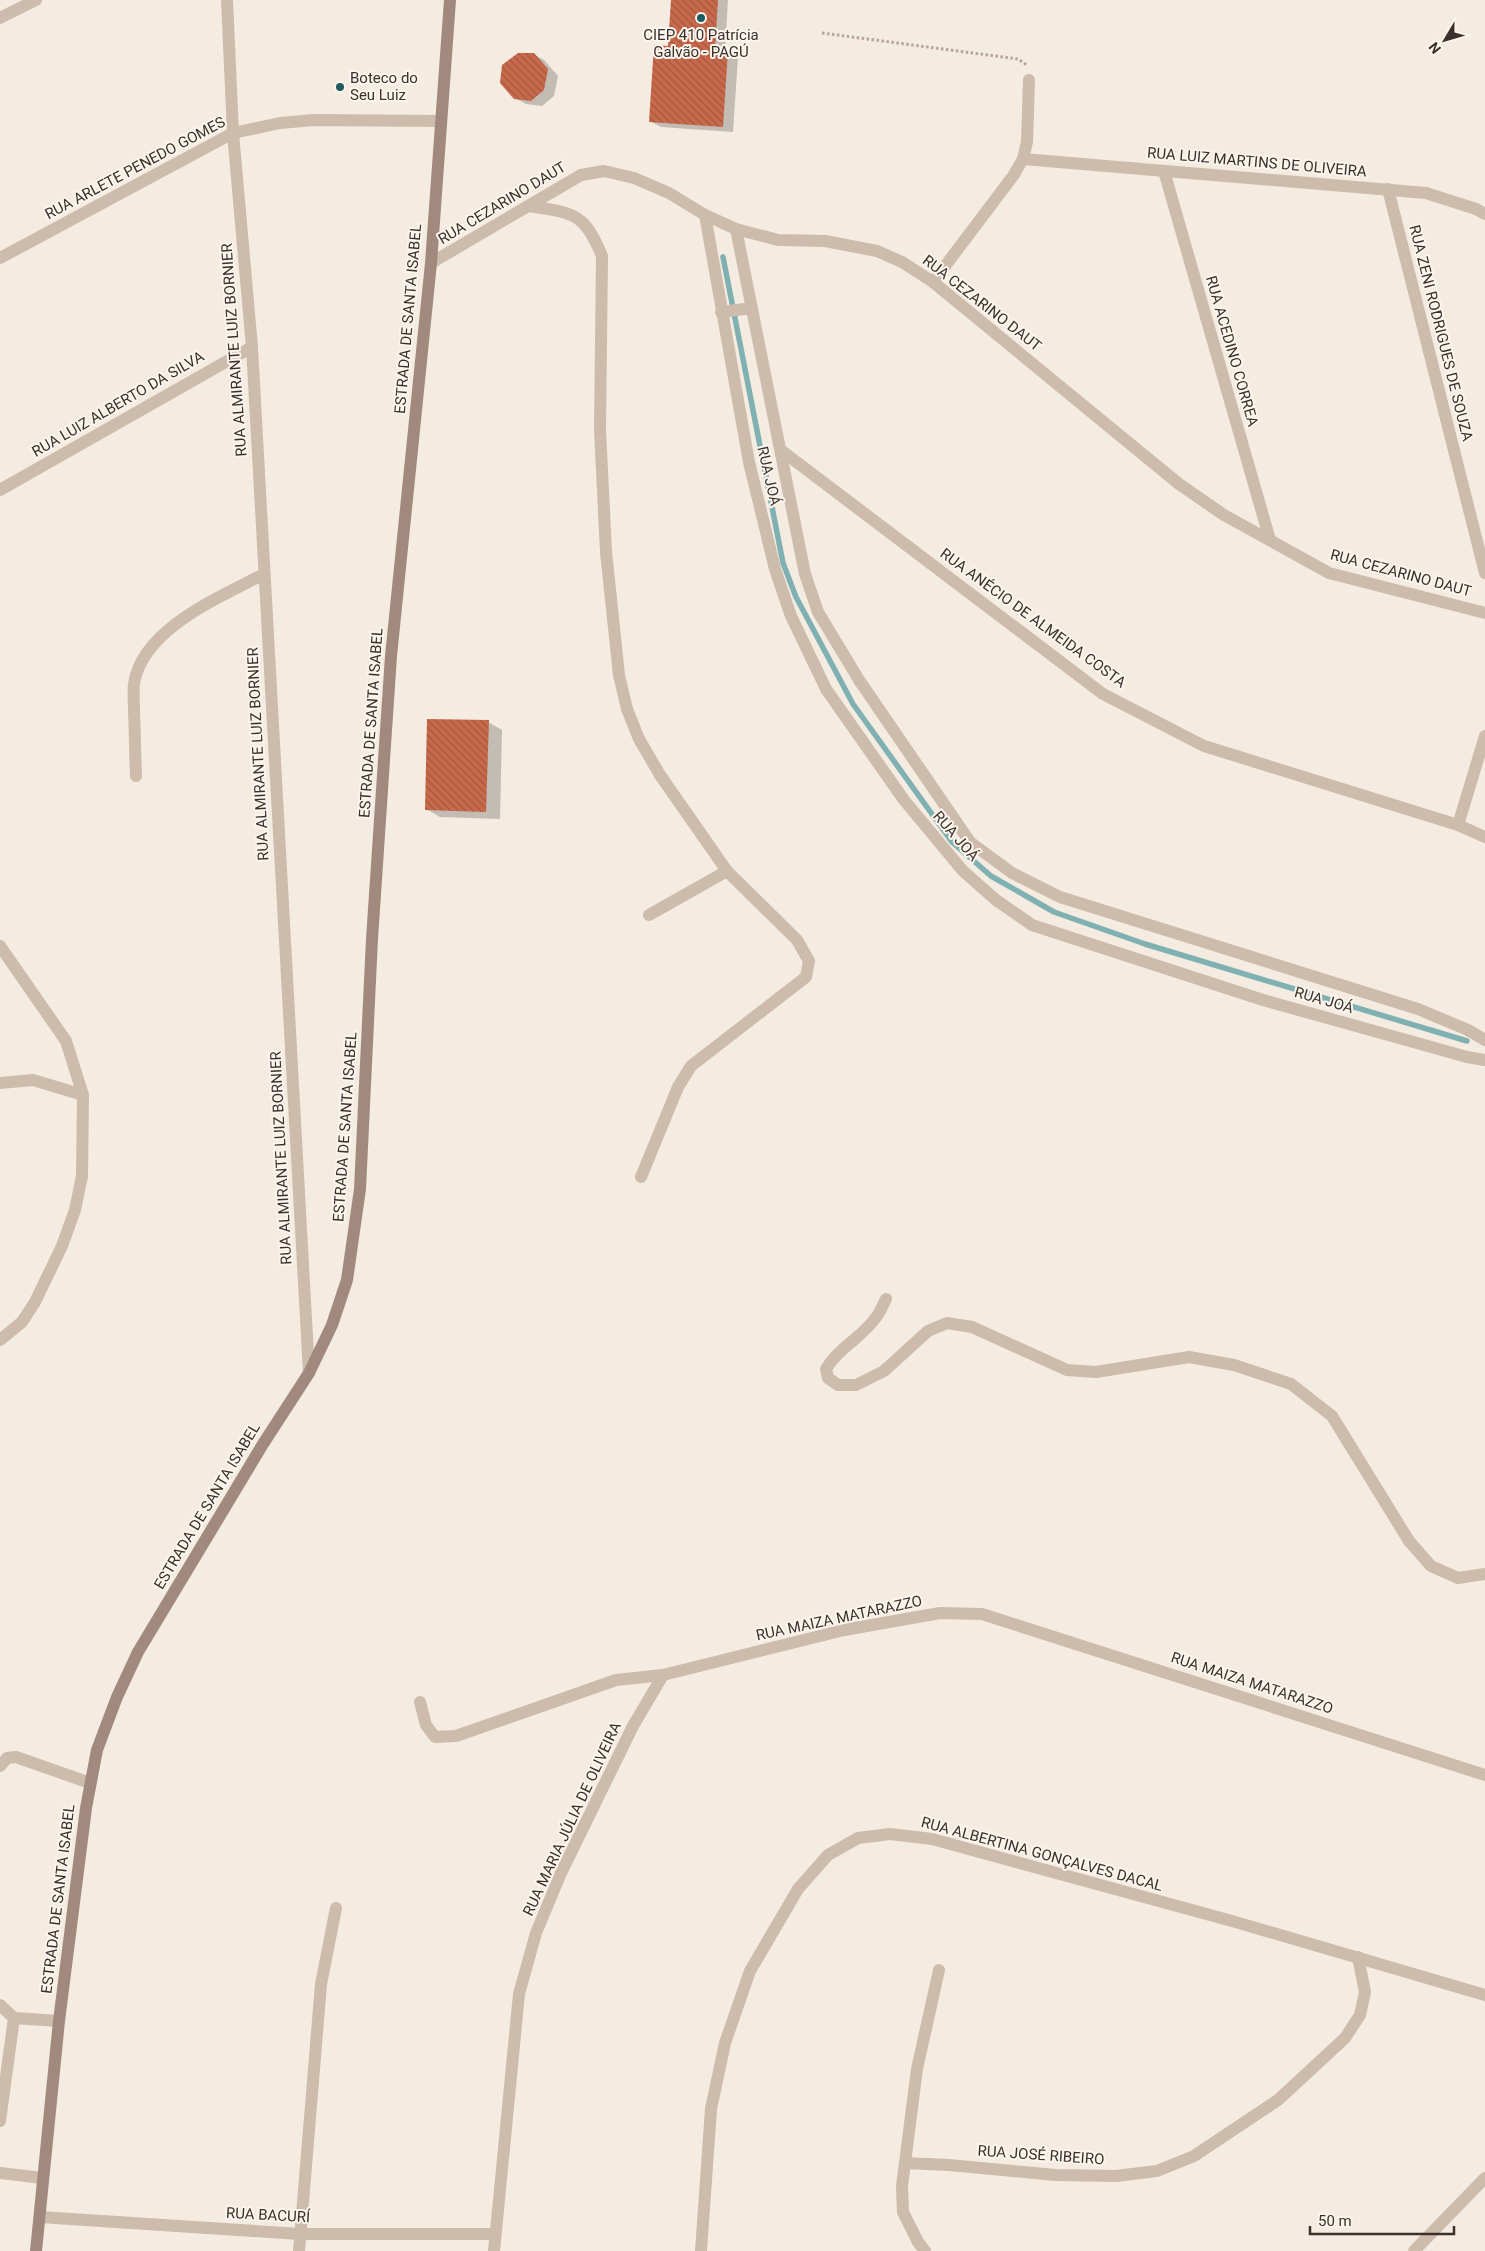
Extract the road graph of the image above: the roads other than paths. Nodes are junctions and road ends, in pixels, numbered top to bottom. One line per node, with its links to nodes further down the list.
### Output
1 (36, 0): 4 (street)
2 (227, 0): 7 (street, RUA ALMIRANTE LUIZ BORNIER)
3 (450, 0): 6 (main road, ESTRADA DE SANTA ISABEL)
4 (0, 18)
5 (1029, 80): 8 (street)
6 (440, 121): 7 (street, RUA ARLETE PENEDO GOMES); 16 (main road, ESTRADA DE SANTA ISABEL)
7 (233, 133): 15 (street, RUA ARLETE PENEDO GOMES); 19 (street, RUA ALMIRANTE LUIZ BORNIER)
8 (1023, 159): 9 (street, RUA LUIZ MARTINS DE OLIVEIRA); 17 (street)
9 (1164, 171): 10 (street, RUA LUIZ MARTINS DE OLIVEIRA); 22 (street, RUA ACEDINO CORREA)
10 (1388, 189): 12 (street, RUA LUIZ MARTINS DE OLIVEIRA); 23 (street, RUA ZENI RODRIGUES DE SOUZA)
11 (530, 206): 13 (street, RUA CEZARINO DAUT); 16 (street, RUA CEZARINO DAUT); 30 (street)
12 (1485, 214)
13 (705, 215): 14 (street, RUA CEZARINO DAUT); 18 (street, RUA JOÁ)
14 (736, 229): 17 (street, RUA CEZARINO DAUT); 18 (street, RUA JOÁ)
15 (0, 258)
16 (431, 263): 40 (main road, ESTRADA DE SANTA ISABEL)
17 (933, 282): 22 (street, RUA CEZARINO DAUT)
18 (736, 310): 20 (street, RUA JOÁ); 34 (street, RUA JOÁ)
19 (252, 347): 21 (street, RUA LUIZ ALBERTO DA SILVA); 24 (street, RUA ALMIRANTE LUIZ BORNIER)
20 (782, 451): 28 (street, RUA ANÉCIO DE ALMEIDA COSTA); 33 (street, RUA JOÁ)
21 (0, 490)
22 (1270, 540): 25 (street, RUA CEZARINO DAUT)
23 (1485, 573)
24 (264, 574): 27 (street); 40 (street, RUA ALMIRANTE LUIZ BORNIER)
25 (1485, 613)
26 (1485, 736): 28 (street)
27 (136, 776)
28 (1458, 825): 29 (street, RUA ANÉCIO DE ALMEIDA COSTA)
29 (1485, 837)
30 (727, 871): 31 (street); 37 (street)
31 (649, 915)
32 (0, 946): 36 (street)
33 (1485, 1040)
34 (1485, 1060)
35 (0, 1082): 36 (street)
36 (83, 1094): 39 (street)
37 (641, 1177)
38 (886, 1299): 41 (street)
39 (0, 1340)
40 (309, 1373): 46 (main road, ESTRADA DE SANTA ISABEL)
41 (1485, 1574)
42 (663, 1675): 43 (street, RUA MAIZA MATARAZZO); 45 (street, RUA MAIZA MATARAZZO); 61 (street, RUA MARIA JÚLIA DE OLIVEIRA)
43 (420, 1702)
44 (0, 1766): 46 (street)
45 (1485, 1776)
46 (90, 1783): 53 (main road, ESTRADA DE SANTA ISABEL)
47 (336, 1908): 60 (street)
48 (1358, 1957): 50 (street, RUA ALBERTINA GONÇALVES DACAL); 55 (street, RUA JOSÉ RIBEIRO); 65 (street, RUA ALBERTINA GONÇALVES DACAL)
49 (940, 1970): 55 (street)
50 (1485, 1995)
51 (0, 2005): 52 (street)
52 (14, 2018): 53 (street); 54 (street)
53 (59, 2021): 57 (main road, ESTRADA DE SANTA ISABEL)
54 (0, 2121)
55 (905, 2162): 66 (street)
56 (0, 2173): 57 (street)
57 (42, 2178): 59 (main road, ESTRADA DE SANTA ISABEL)
58 (1485, 2178): 67 (street)
59 (40, 2217): 60 (street, RUA BACURÍ); 62 (main road, ESTRADA DE SANTA ISABEL)
60 (300, 2234): 61 (street, RUA BACURÍ); 63 (street)
61 (495, 2234): 64 (street, RUA MARIA JÚLIA DE OLIVEIRA)
62 (36, 2251)
63 (299, 2251)
64 (494, 2251)
65 (701, 2251)
66 (925, 2251)
67 (1414, 2251)

